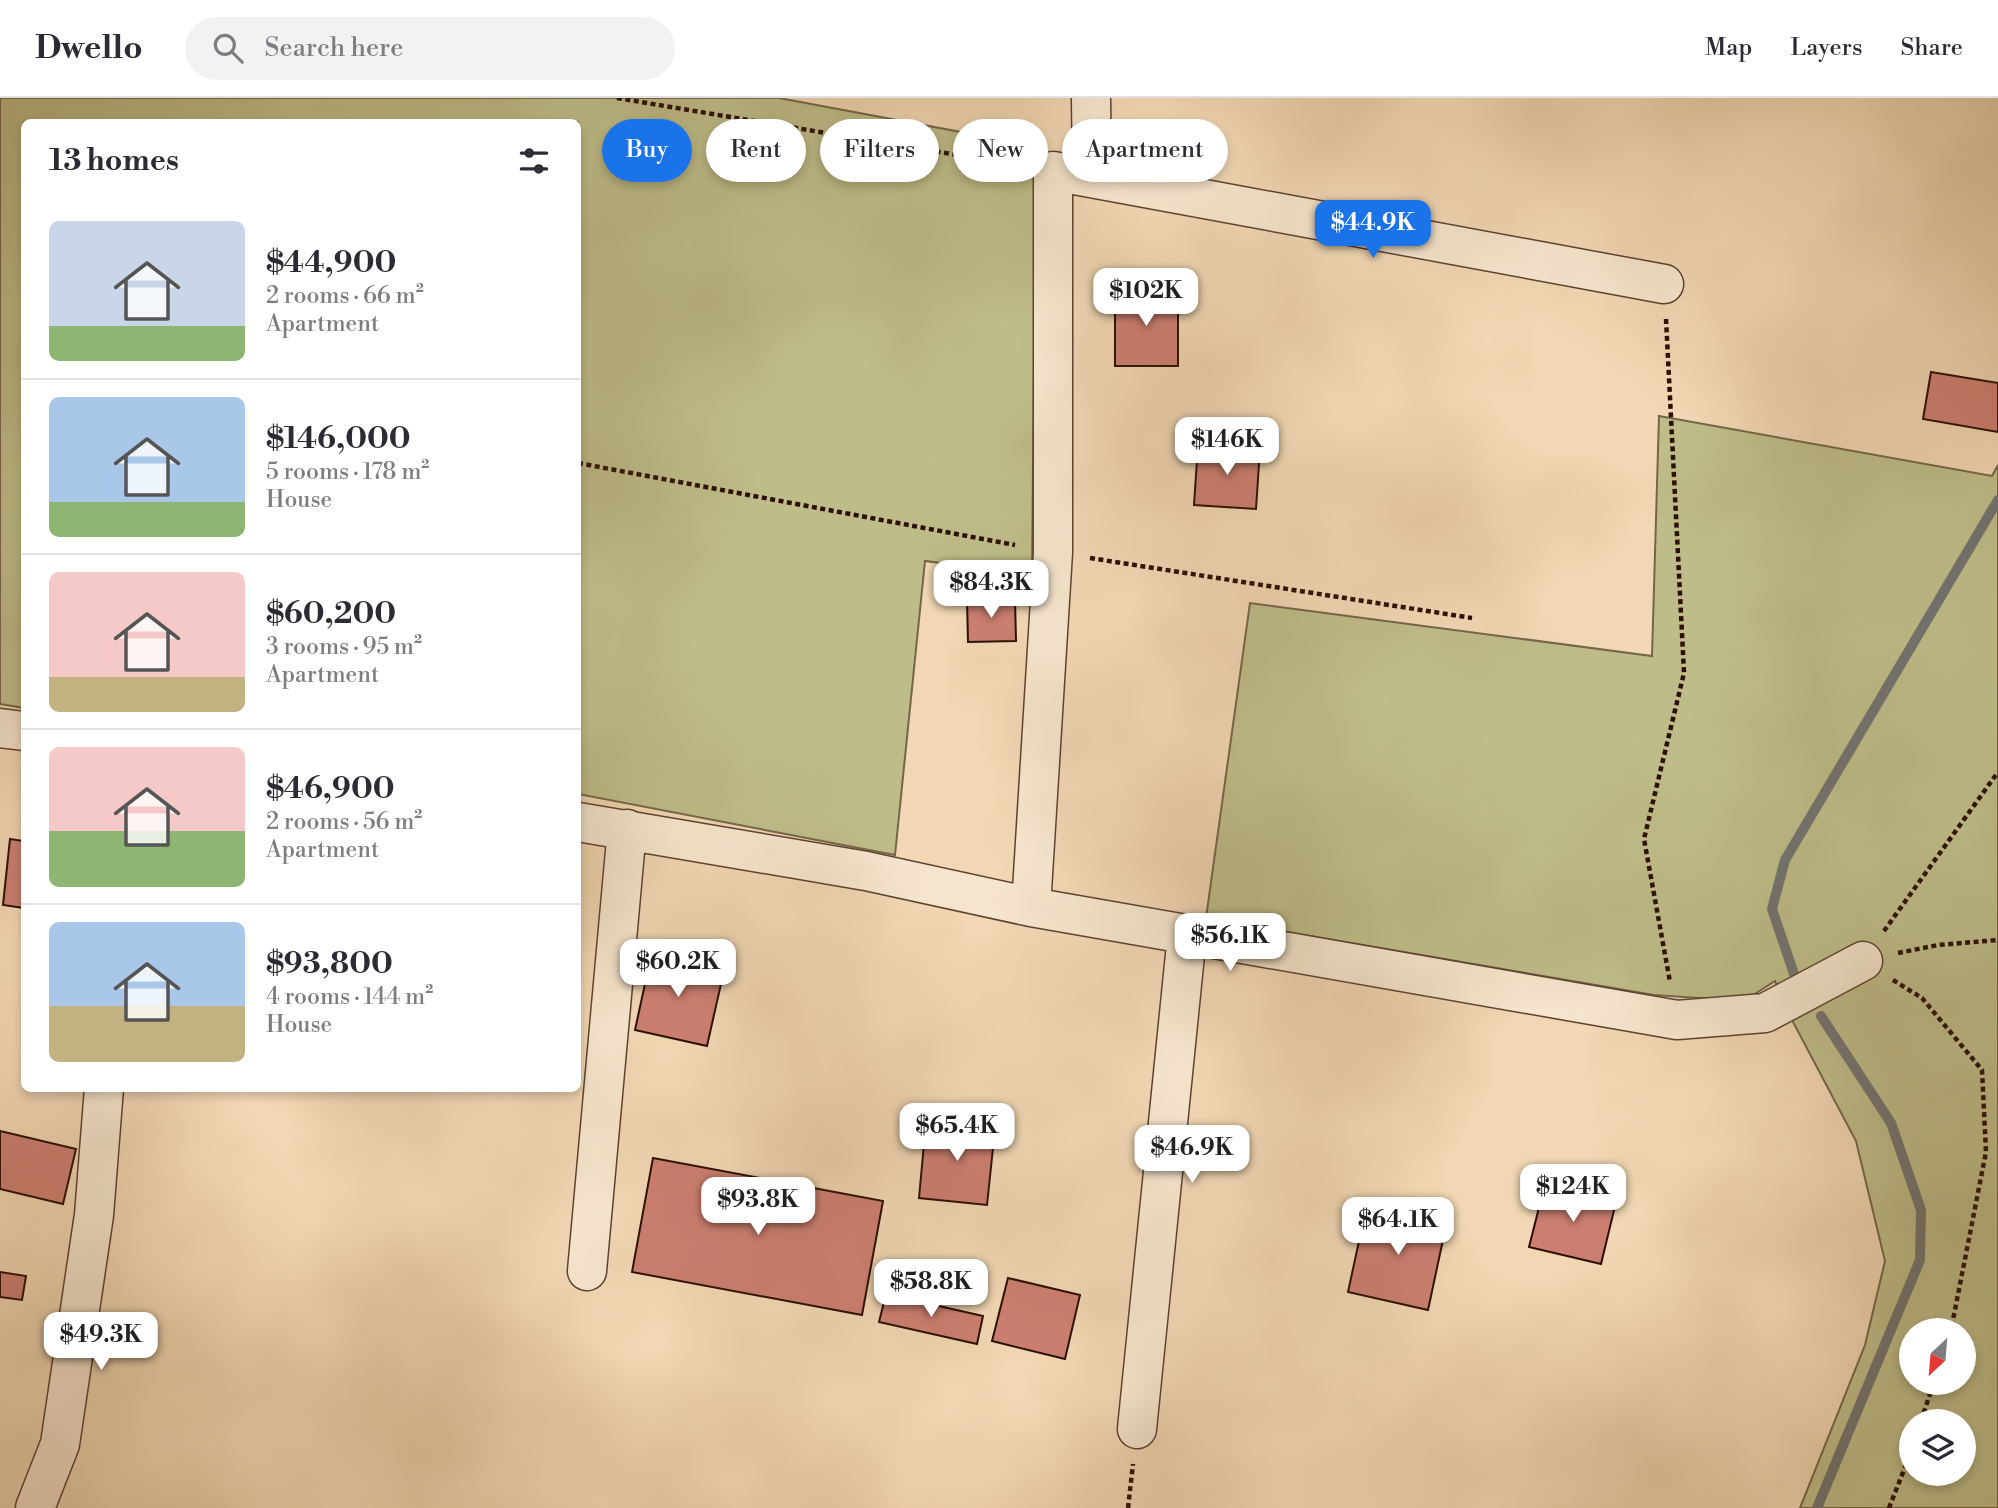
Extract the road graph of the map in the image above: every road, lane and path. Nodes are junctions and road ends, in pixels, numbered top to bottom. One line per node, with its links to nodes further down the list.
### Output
1 (617, 98): 4 (path)
2 (1091, 98): 3 (street)
3 (1091, 119)
4 (1053, 171): 5 (street); 13 (street)
5 (1062, 173)
6 (1114, 182): 7 (street)
7 (1664, 284): 17 (path)
8 (0, 728): 9 (street)
9 (21, 731)
10 (1998, 772): 16 (path)
11 (581, 822): 12 (street)
12 (627, 829): 13 (street); 19 (street)
13 (1031, 907): 14 (street)
14 (1187, 935): 17 (street); 21 (street)
15 (1998, 940): 16 (path)
16 (1863, 961): 17 (street); 20 (path)
17 (1677, 1020)
18 (104, 1092): 23 (street)
19 (587, 1271)
20 (1953, 1318)
21 (1137, 1429)
22 (1899, 1483): 24 (path)
23 (35, 1508)
24 (1889, 1508)

